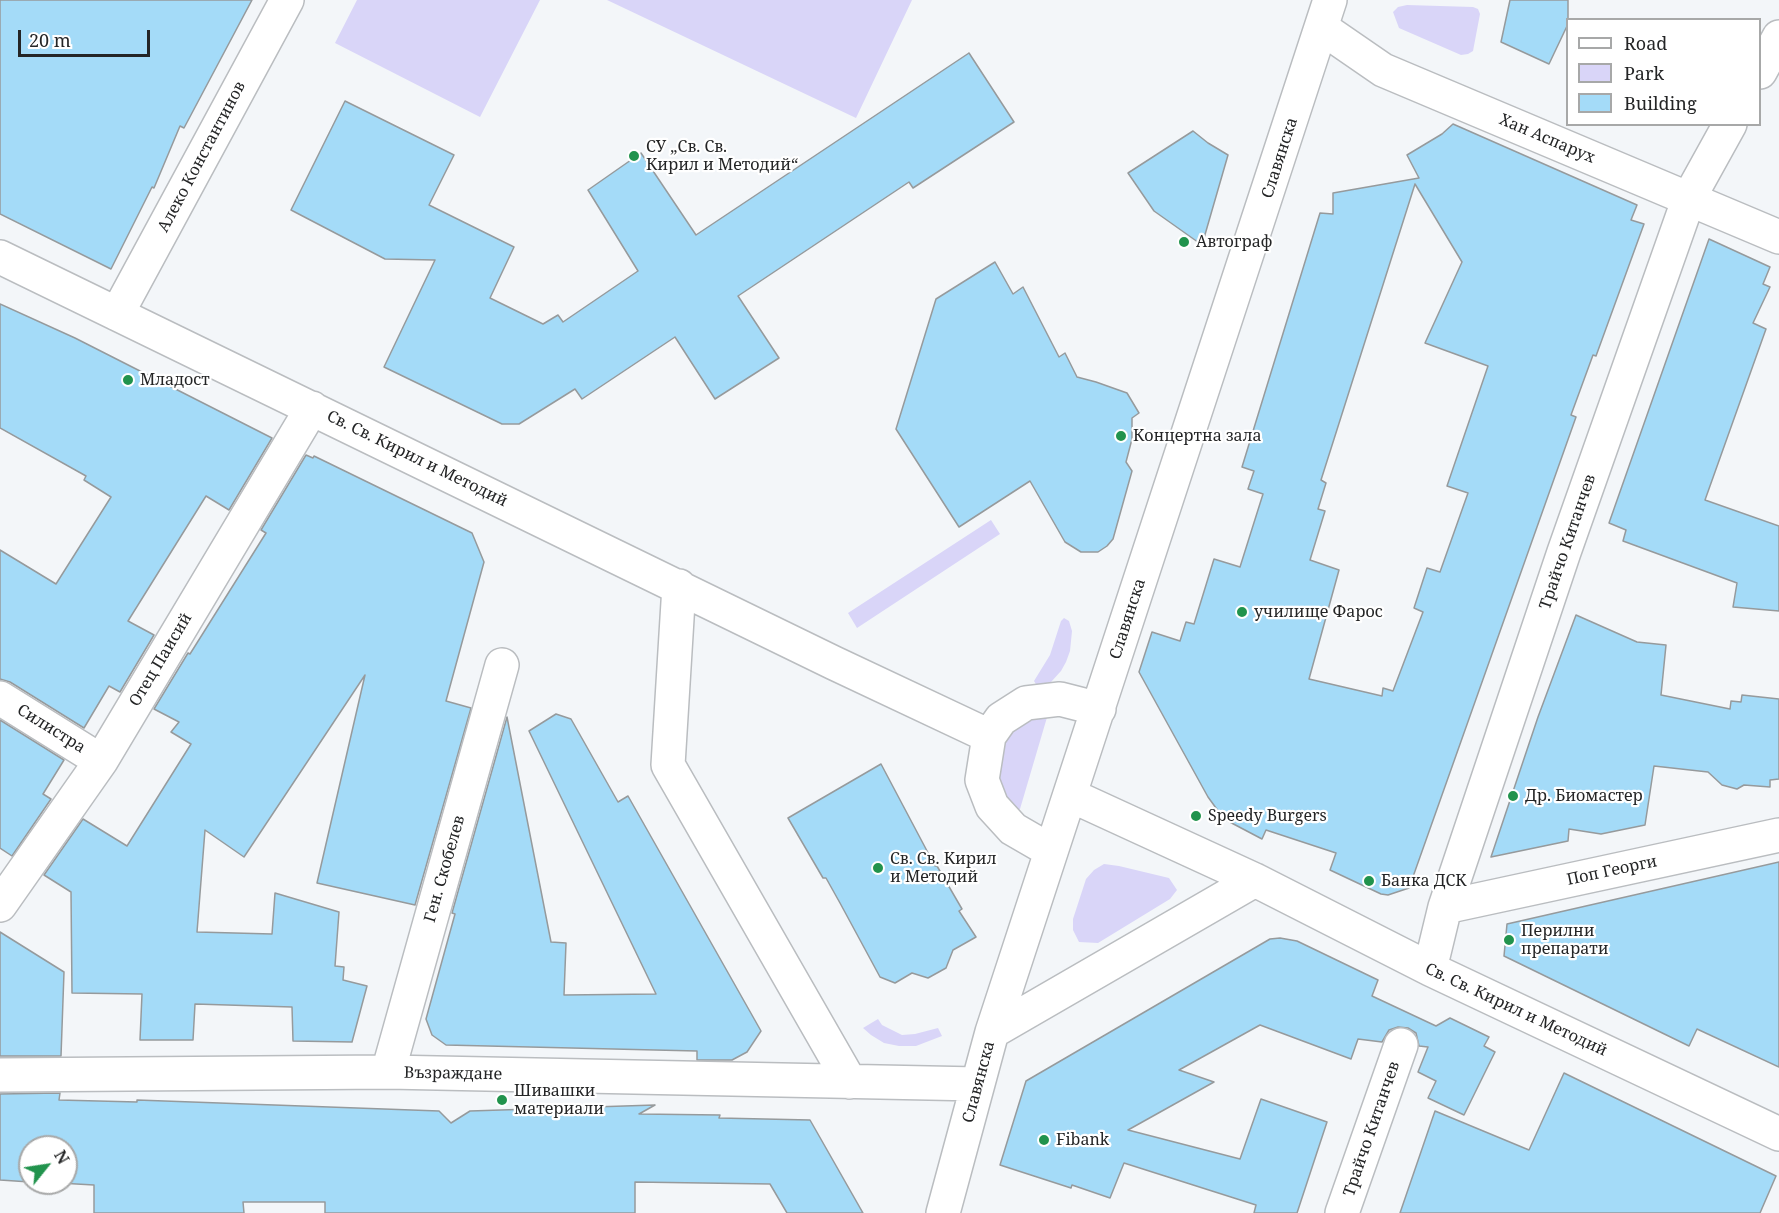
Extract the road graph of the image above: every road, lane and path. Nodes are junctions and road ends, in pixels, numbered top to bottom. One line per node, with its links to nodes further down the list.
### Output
1 (287, 0): 9 (street, Алеко Константинов)
2 (1326, 14): 6 (street, Хан Аспарух); 14 (street, Славянска)
3 (1779, 37): 4 (street)
4 (1761, 70)
5 (1729, 126): 6 (street, Трайчо Китанчев)
6 (1689, 198): 7 (street, Хан Аспарух); 22 (street, Трайчо Китанчев)
7 (1779, 237)
8 (0, 257): 9 (street, Св. Св. Кирил и Методий)
9 (117, 314): 10 (street, Св. Св. Кирил и Методий)
10 (312, 408): 11 (street, Св. Св. Кирил и Методий); 16 (street, Отец Паисий)
11 (679, 586): 15 (street, Св. Св. Кирил и Методий); 28 (street)
12 (502, 665): 26 (street, Ген. Скобелев)
13 (0, 698): 16 (street, Силистра)
14 (1099, 709): 15 (street); 17 (street, Славянска)
15 (989, 736): 19 (street)
16 (101, 760): 21 (street, Отец Паисий)
17 (1070, 795): 19 (street, Славянска); 20 (street, Св. Св. Кирил и Методий)
18 (1779, 835): 22 (street, Поп Георги)
19 (1051, 851): 24 (street, Славянска)
20 (1255, 880): 23 (street, Св. Св. Кирил и Методий); 24 (street)
21 (0, 905)
22 (1445, 907): 23 (street, Трайчо Китанчев)
23 (1430, 969): 30 (street, Св. Св. Кирил и Методий)
24 (992, 1032): 29 (street, Славянска)
25 (1401, 1045): 32 (street, Трайчо Китанчев)
26 (388, 1072): 27 (street, Възраждане); 28 (street, Възраждане)
27 (0, 1075)
28 (850, 1082): 29 (street, Възраждане)
29 (978, 1084): 31 (street, Славянска)
30 (1779, 1134)
31 (943, 1213)
32 (1342, 1213)

